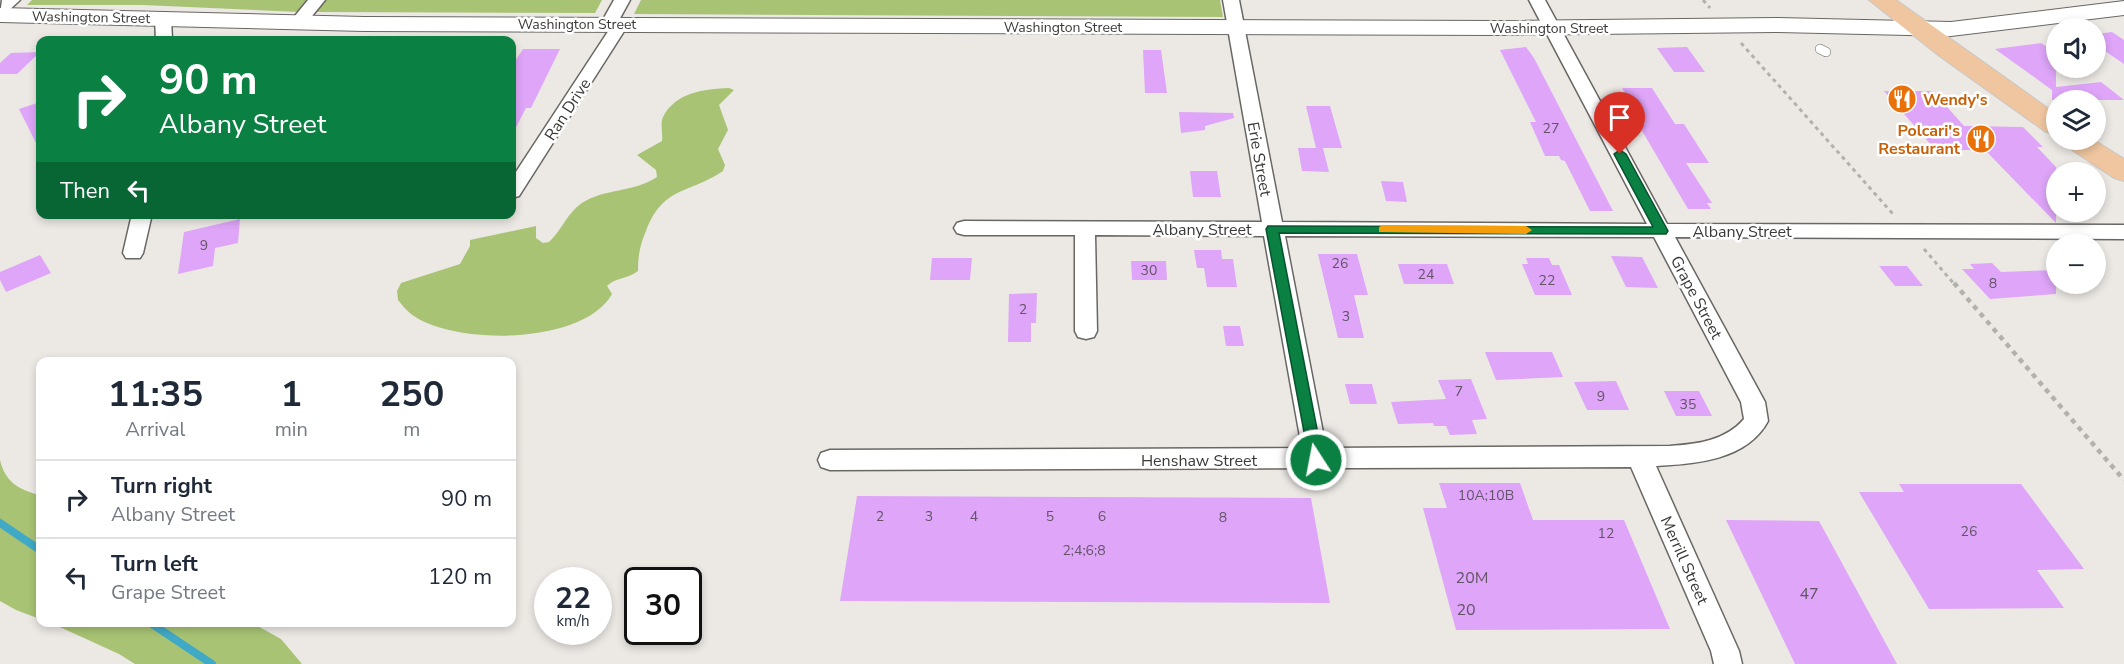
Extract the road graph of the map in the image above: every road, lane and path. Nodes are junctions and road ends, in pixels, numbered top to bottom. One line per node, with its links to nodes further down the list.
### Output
1 (12, 0): 8 (street)
2 (317, 0): 14 (street)
3 (621, 0): 10 (street, Ran Drive)
4 (1231, 0): 11 (street, Erie Street)
5 (1537, 0): 12 (street, Grape Street)
6 (1881, 0): 15 (main road)
7 (2119, 6): 15 (main road, Washington Street)
8 (0, 10)
9 (0, 15): 13 (main road, Washington Street)
10 (614, 25): 11 (main road, Washington Street); 14 (main road, Washington Street); 19 (street, Ran Drive)
11 (1237, 27): 12 (main road, Washington Street); 23 (street, Erie Street)
12 (1552, 28): 15 (main road, Washington Street); 24 (street, Grape Street)
13 (163, 29): 14 (main road, Washington Street)
14 (303, 29)
15 (1920, 29): 16 (main road)
16 (2046, 119)
17 (2091, 150): 18 (main road)
18 (2124, 172)
19 (516, 185)
20 (141, 219): 26 (street)
21 (964, 228): 22 (street, Albany Street)
22 (1085, 228): 23 (street, Albany Street); 27 (street)
23 (1272, 229): 24 (street, Albany Street); 30 (street, Erie Street)
24 (1662, 231): 25 (street, Albany Street); 28 (street, Grape Street)
25 (2124, 232)
26 (133, 253)
27 (1086, 331)
28 (1639, 457): 30 (street, Henshaw Street); 31 (street, Merrill Street)
29 (830, 460): 30 (street, Henshaw Street)
30 (1316, 460)
31 (1728, 664)

